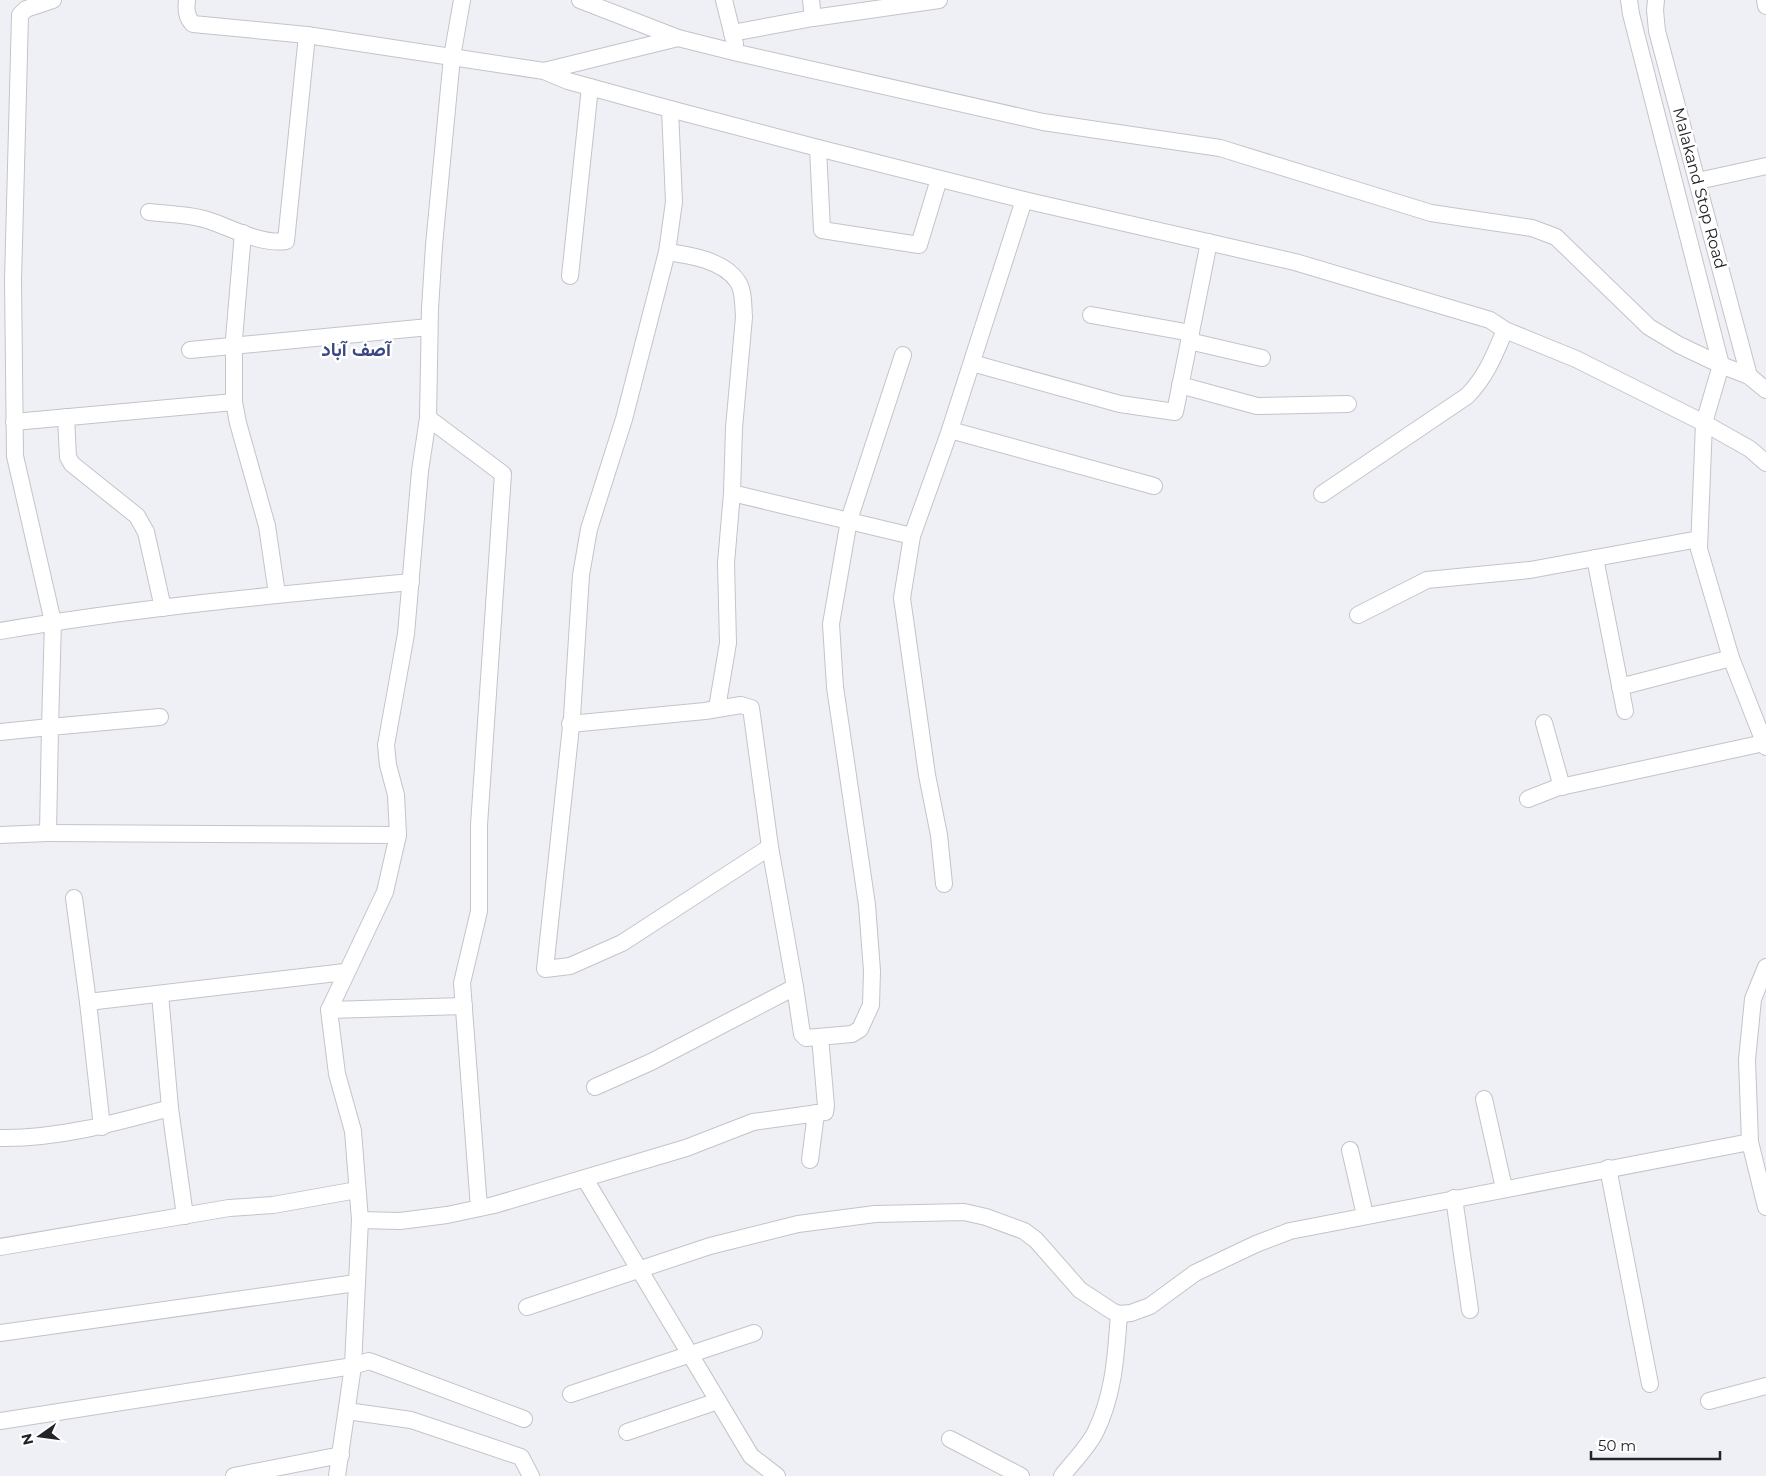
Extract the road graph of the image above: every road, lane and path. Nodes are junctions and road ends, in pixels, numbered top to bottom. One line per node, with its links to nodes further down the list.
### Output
1 (53, 0): 22 (street)
2 (187, 0): 14 (street)
3 (462, 0): 17 (street)
4 (580, 0): 15 (street)
5 (724, 0): 13 (street)
6 (811, 0): 12 (street)
7 (939, 0): 12 (street)
8 (1629, 0): 41 (street)
9 (1656, 0): 25 (street, Malakand Stop Road)
10 (1765, 0): 11 (street)
11 (1766, 6)
12 (814, 18): 13 (street)
13 (732, 33): 16 (street)
14 (307, 35): 17 (street); 28 (street)
15 (678, 38): 16 (street); 18 (street)
16 (738, 53): 41 (street)
17 (452, 57): 18 (street); 33 (street)
18 (544, 71): 19 (street)
19 (590, 87): 20 (street); 31 (street)
20 (670, 109): 21 (street); 30 (street)
21 (818, 148): 24 (street); 24 (street)
22 (8, 163): 42 (street)
23 (1766, 166): 25 (street)
24 (939, 178): 26 (street)
25 (1698, 181): 43 (street, Malakand Stop Road)
26 (1024, 200): 29 (street); 40 (street)
27 (149, 212): 28 (street)
28 (243, 233): 36 (street)
29 (1209, 242): 34 (street); 35 (street)
30 (667, 252): 56 (street); 74 (street)
31 (570, 276)
32 (1091, 315): 35 (street)
33 (429, 327): 36 (street); 49 (street)
34 (1505, 330): 51 (street); 57 (street)
35 (1190, 337): 39 (street); 44 (street)
36 (234, 344): 37 (street); 46 (street)
37 (190, 350)
38 (903, 355): 58 (street)
39 (1262, 358)
40 (972, 362): 44 (street); 52 (street)
41 (1721, 365): 43 (street); 51 (street)
42 (7, 372): 50 (street)
43 (1749, 376): 45 (street)
44 (1180, 385): 47 (street)
45 (1766, 390)
46 (234, 402): 48 (street); 63 (street)
47 (1348, 404)
48 (66, 417): 50 (street); 64 (street)
49 (428, 418): 62 (street); 91 (street)
50 (14, 422): 53 (street)
51 (1704, 423): 54 (street); 60 (street)
52 (950, 430): 55 (street); 59 (street)
53 (7, 456): 66 (street)
54 (1766, 463)
55 (1154, 486)
56 (732, 493): 58 (street); 70 (street)
57 (1322, 494)
58 (849, 520): 59 (street); 95 (street)
59 (912, 536): 84 (street)
60 (1699, 540): 61 (street); 68 (street)
61 (1595, 558): 65 (street); 69 (street)
62 (411, 582): 63 (street); 82 (street)
63 (277, 594): 64 (street)
64 (163, 608): 66 (street)
65 (1358, 615)
66 (53, 622): 67 (street); 75 (street)
67 (0, 631)
68 (1730, 658): 69 (street); 77 (street)
69 (1620, 687): 71 (street)
70 (717, 708): 74 (street); 83 (street)
71 (1625, 711)
72 (160, 717): 75 (street)
73 (1544, 723): 78 (street)
74 (570, 724): 83 (street)
75 (50, 727): 76 (street); 80 (street)
76 (0, 732)
77 (1765, 745): 78 (street)
78 (1562, 787): 79 (street)
79 (1528, 799)
80 (48, 833): 81 (street); 82 (street)
81 (0, 835)
82 (398, 835): 87 (street)
83 (770, 847): 88 (street)
84 (944, 884)
85 (74, 898): 90 (street)
86 (1766, 967): 94 (street)
87 (345, 972): 89 (street); 92 (street)
88 (795, 987): 95 (street); 96 (street)
89 (160, 994): 90 (street); 98 (street)
90 (88, 1002): 100 (street)
91 (464, 1006): 92 (street); 111 (street)
92 (329, 1010): 108 (street)
93 (1766, 1029): 94 (street)
94 (1750, 1034): 102 (street)
95 (820, 1037): 99 (street)
96 (595, 1088)
97 (1484, 1100): 107 (street)
98 (170, 1108): 100 (street); 113 (street)
99 (816, 1113): 104 (street); 106 (street)
100 (102, 1127): 101 (street)
101 (0, 1138)
102 (1756, 1139): 105 (street); 110 (street)
103 (1350, 1150): 112 (street)
104 (810, 1160)
105 (1608, 1168): 107 (street); 125 (street)
106 (585, 1179): 111 (street); 116 (street)
107 (1504, 1188): 109 (street)
108 (357, 1190): 113 (street); 114 (street)
109 (1454, 1198): 112 (street); 119 (street)
110 (1766, 1207)
111 (479, 1208): 114 (street)
112 (1365, 1215): 120 (street)
113 (185, 1216): 115 (street)
114 (360, 1220): 117 (street)
115 (0, 1247)
116 (640, 1270): 118 (street); 120 (street); 123 (street)
117 (356, 1283): 122 (street); 124 (street)
118 (527, 1306)
119 (1470, 1310)
120 (1119, 1314): 141 (street)
121 (754, 1332): 123 (street)
122 (0, 1334)
123 (690, 1353): 127 (street); 129 (street)
124 (353, 1366): 130 (street); 131 (street); 132 (street)
125 (1650, 1384)
126 (1766, 1386): 128 (street)
127 (571, 1394)
128 (1709, 1400)
129 (718, 1401): 133 (street); 139 (street)
130 (347, 1411): 135 (street); 138 (street)
131 (524, 1419)
132 (0, 1421)
133 (627, 1432)
134 (950, 1439): 140 (street)
135 (341, 1455): 136 (street); 137 (street)
136 (234, 1476)
137 (336, 1476)
138 (531, 1476)
139 (777, 1476)
140 (1021, 1476)
141 (1062, 1476)

